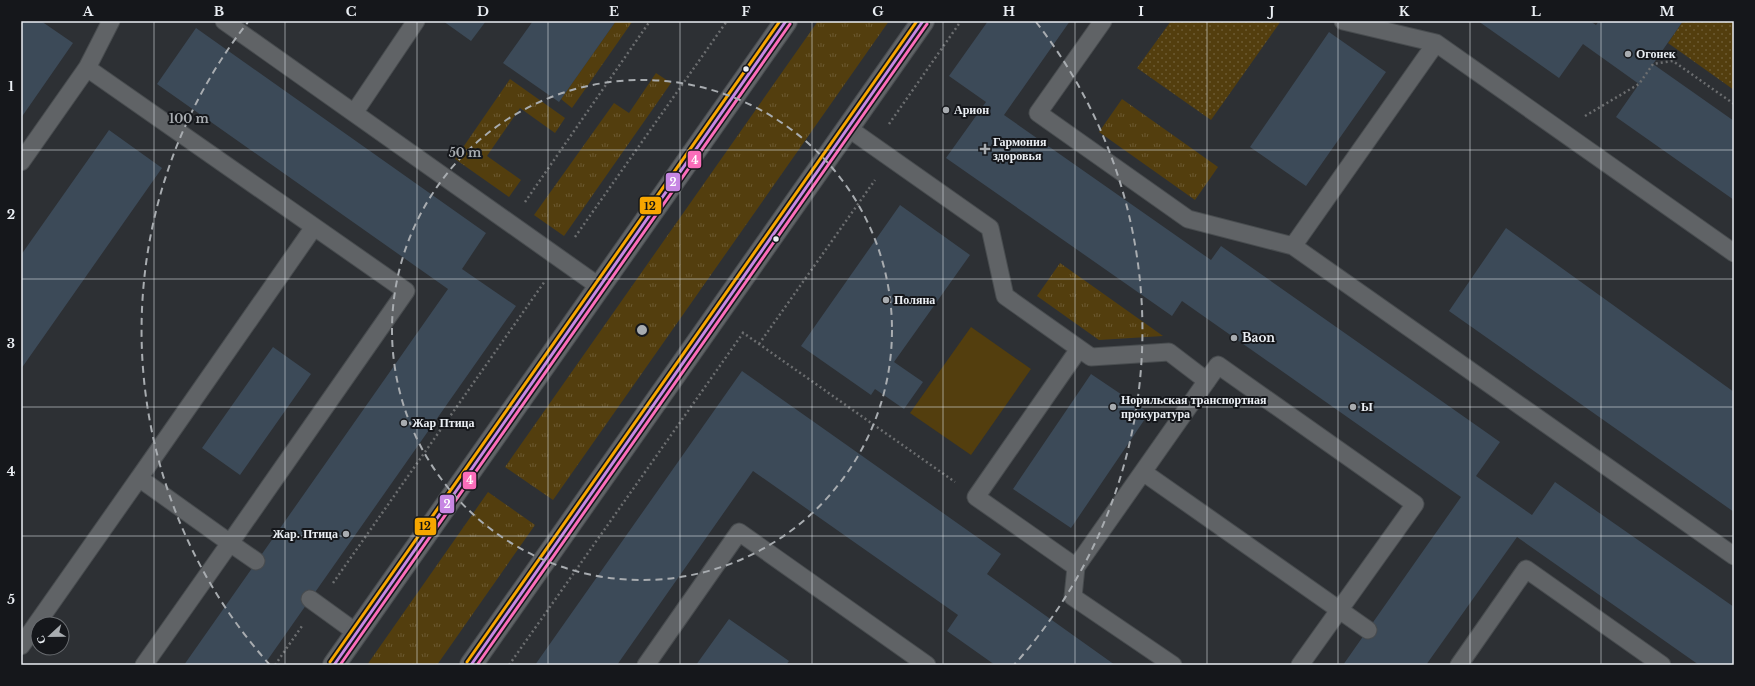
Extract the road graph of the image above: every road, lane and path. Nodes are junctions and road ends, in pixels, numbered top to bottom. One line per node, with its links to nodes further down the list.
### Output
1 (111, 21): 12 (lane)
2 (224, 21): 14 (lane)
3 (416, 21): 14 (lane)
4 (650, 21): 20 (path)
5 (728, 21): 24 (path)
6 (786, 21): 25 (main road)
7 (923, 21): 15 (main road)
8 (961, 21): 17 (path)
9 (1103, 21): 22 (lane)
10 (1343, 21): 11 (lane)
11 (1436, 43): 16 (lane); 22 (lane)
12 (87, 68): 19 (lane); 21 (lane)
13 (1734, 104): 16 (path)
14 (354, 113): 20 (lane)
15 (848, 128): 17 (lane); 26 (main road)
16 (1560, 130): 23 (lane)
17 (874, 146): 18 (lane)
18 (890, 158): 28 (path); 29 (lane)
19 (21, 162)
20 (510, 224): 24 (lane)
21 (314, 227): 32 (lane); 34 (lane)
22 (1294, 246): 35 (lane)
23 (1734, 253)
24 (560, 259): 25 (lane); 38 (path)
25 (600, 287): 41 (main road)
26 (717, 314): 27 (path); 46 (main road)
27 (743, 332): 28 (path); 47 (path)
28 (759, 344): 33 (path)
29 (1080, 349): 30 (lane); 33 (lane)
30 (1207, 381): 31 (lane); 39 (lane)
31 (1143, 472): 37 (lane); 39 (lane)
32 (139, 478): 34 (lane); 42 (lane)
33 (976, 496): 37 (lane)
34 (230, 543): 36 (lane); 43 (lane)
35 (1734, 556)
36 (256, 561)
37 (1076, 568): 50 (lane)
38 (314, 602): 41 (lane); 44 (path)
39 (1340, 610): 40 (lane); 51 (lane)
40 (1368, 630)
41 (357, 633): 45 (main road)
42 (21, 646)
43 (144, 665)
44 (275, 665)
45 (334, 665)
46 (470, 665)
47 (509, 665)
48 (646, 665): 49 (lane)
49 (927, 665)
50 (1173, 665)
51 (1300, 665)
52 (1459, 665): 53 (lane)
53 (1662, 665)

